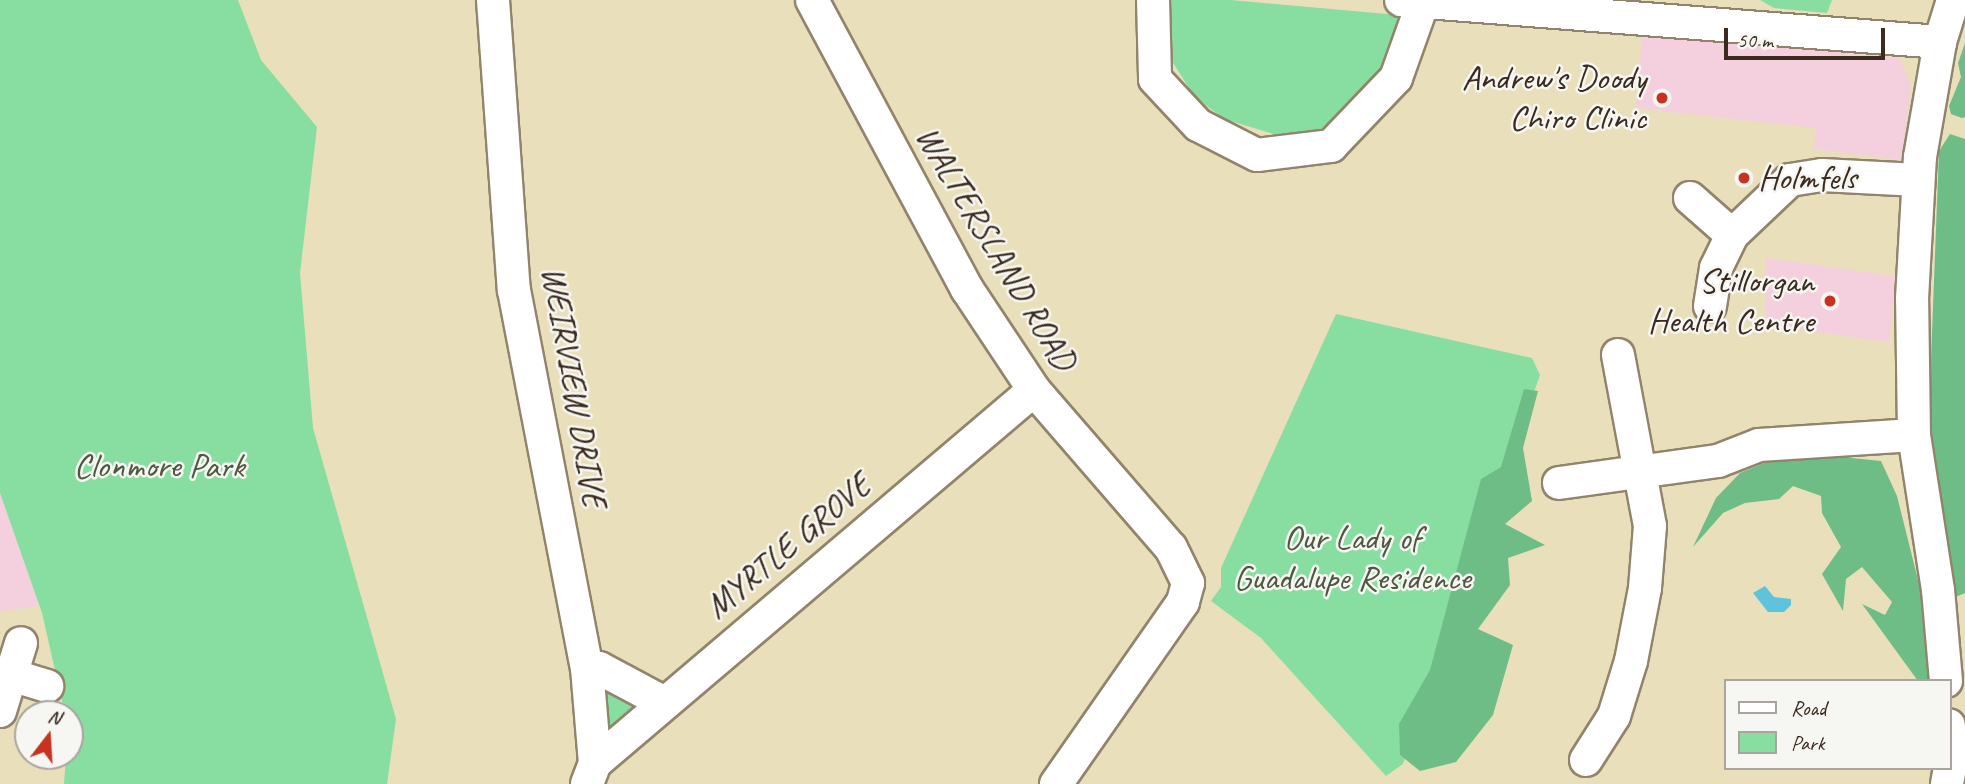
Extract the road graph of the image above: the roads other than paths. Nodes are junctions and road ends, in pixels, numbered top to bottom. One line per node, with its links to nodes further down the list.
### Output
1 (493, 0): 17 (street, WEIRVIEW DRIVE)
2 (812, 0): 12 (street, WALTERSLAND ROAD)
3 (1153, 0): 5 (street)
4 (1953, 0): 6 (street)
5 (1412, 1): 6 (street)
6 (1940, 42): 7 (street)
7 (1918, 180): 9 (street); 13 (street)
8 (1690, 198): 9 (street)
9 (1732, 235): 10 (street)
10 (1710, 306)
11 (1618, 355): 14 (street)
12 (1034, 390): 21 (street, MYRTLE GROVE); 25 (street, WALTERSLAND ROAD)
13 (1914, 435): 14 (street); 19 (street)
14 (1643, 471): 15 (street); 23 (street)
15 (1559, 484)
16 (21, 643): 18 (street)
17 (587, 668): 21 (street); 24 (street, WEIRVIEW DRIVE)
18 (11, 675): 20 (street); 22 (street)
19 (1946, 679)
20 (47, 686)
21 (663, 702): 24 (street, MYRTLE GROVE)
22 (0, 711)
23 (1586, 760)
24 (591, 774)
25 (1056, 784)

